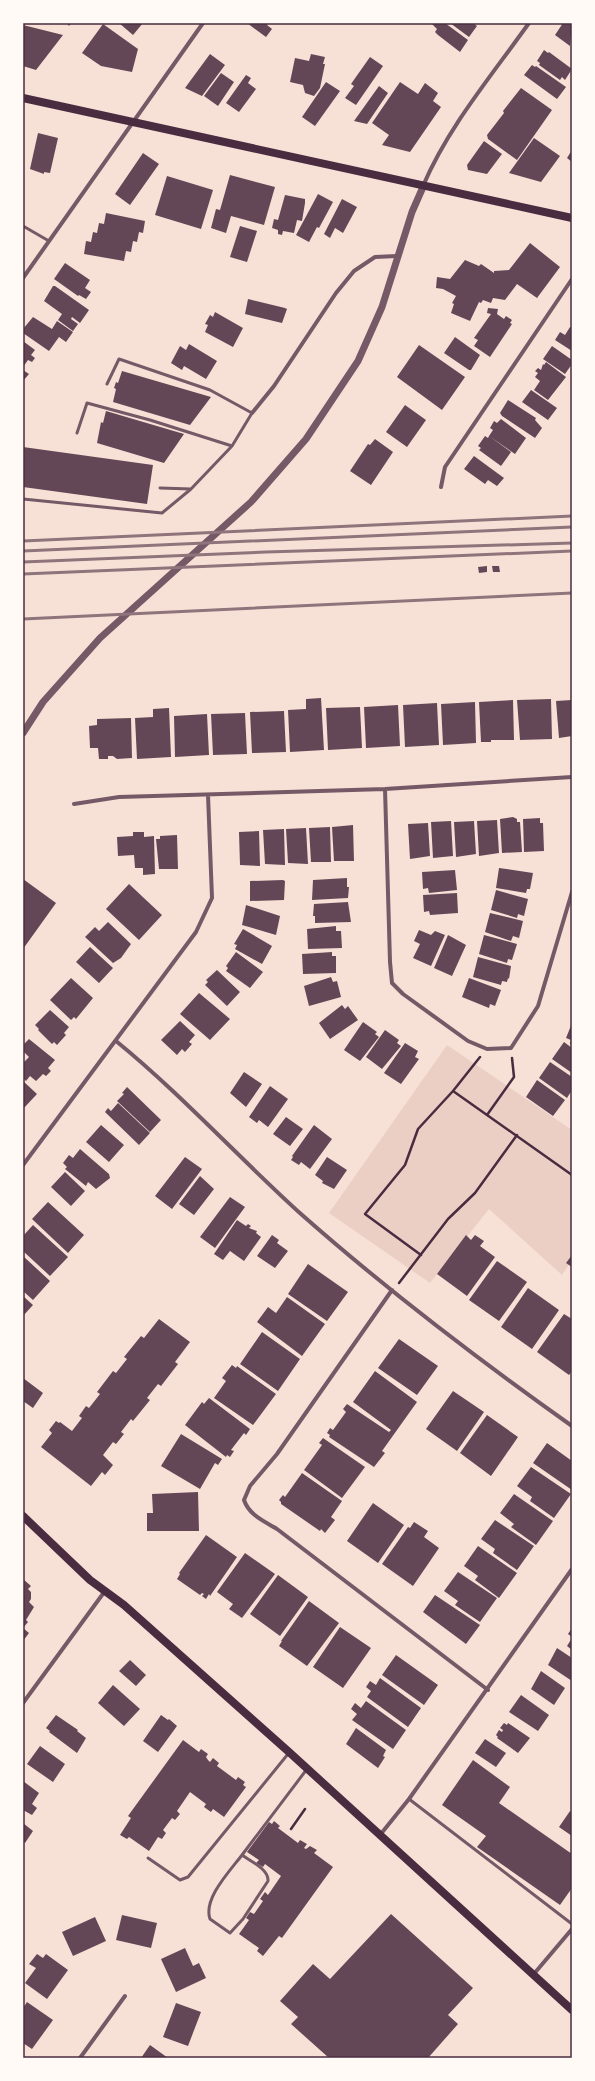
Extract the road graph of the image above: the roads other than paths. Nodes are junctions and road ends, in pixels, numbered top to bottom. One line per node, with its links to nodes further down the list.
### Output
1 (203, 23): 4 (street)
2 (529, 23): 5 (street)
3 (23, 98): 4 (main road)
4 (133, 122): 5 (main road); 8 (street)
5 (423, 187): 6 (main road); 9 (street)
6 (572, 218)
7 (23, 226): 8 (lane)
8 (49, 241): 10 (street)
9 (397, 256): 13 (street); 20 (street)
10 (23, 278)
11 (572, 279): 16 (street)
12 (107, 384): 13 (lane)
13 (252, 413): 15 (lane)
14 (77, 433): 15 (lane)
15 (232, 446): 18 (lane)
16 (441, 487)
17 (160, 488): 18 (lane)
18 (191, 488): 19 (lane)
19 (23, 499)
20 (23, 733)
21 (572, 777): 22 (street)
22 (385, 788): 23 (street); 25 (street)
23 (208, 795): 24 (street); 26 (street)
24 (74, 804)
25 (572, 892)
26 (116, 1041): 27 (street); 28 (street)
27 (23, 1165)
28 (392, 1290): 29 (street); 33 (street)
29 (572, 1426)
30 (23, 1516): 32 (main road)
31 (572, 1569): 33 (street)
32 (105, 1591): 34 (street); 35 (main road)
33 (488, 1690): 37 (street)
34 (23, 1702)
35 (289, 1752): 36 (main road); 40 (lane)
36 (307, 1769): 38 (main road); 39 (lane)
37 (409, 1800): 38 (street); 41 (lane)
38 (380, 1835): 43 (main road)
39 (242, 1855): 39 (lane)
40 (148, 1858)
41 (572, 1924)
42 (572, 1930): 43 (street)
43 (533, 1975): 45 (main road)
44 (125, 1996): 46 (street)
45 (572, 2010)
46 (80, 2058)

